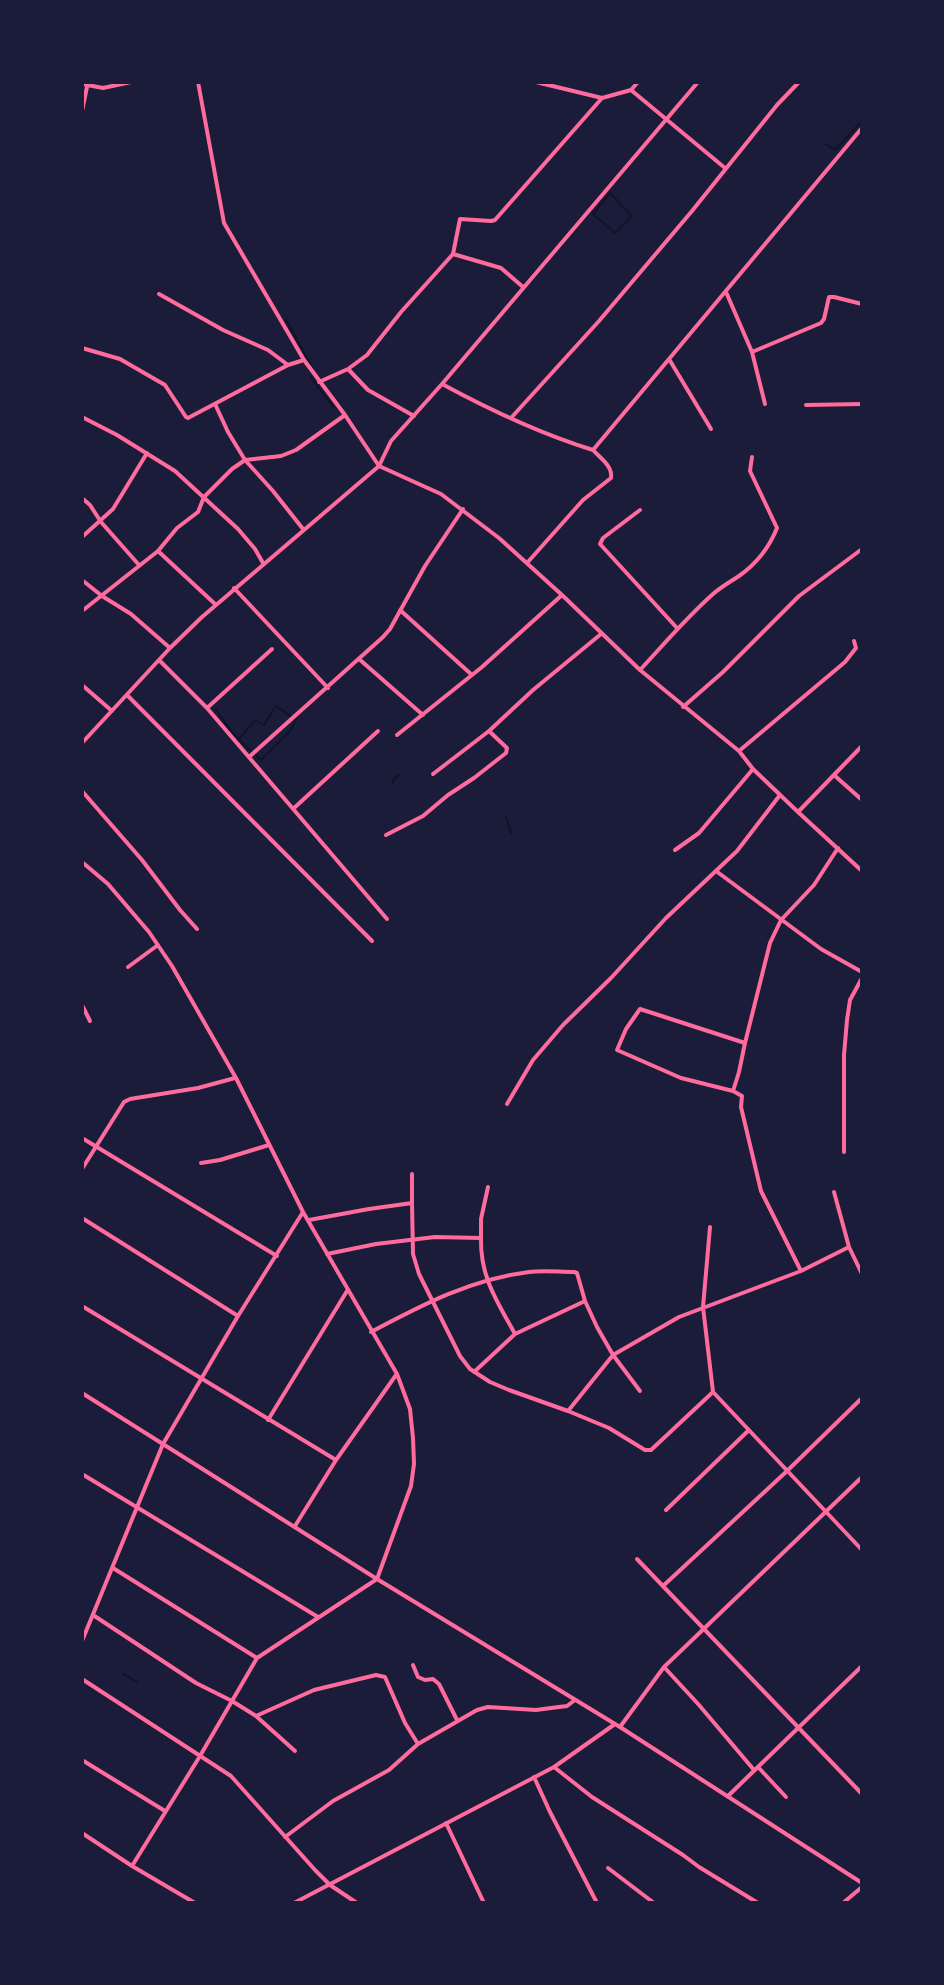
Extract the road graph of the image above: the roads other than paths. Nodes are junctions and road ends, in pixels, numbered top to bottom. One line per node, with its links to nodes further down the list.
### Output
1 (131, 82): 7 (street)
2 (198, 82): 22 (street)
3 (536, 82): 9 (street)
4 (638, 82): 8 (street)
5 (698, 82): 11 (street)
6 (799, 82): 13 (street)
7 (85, 84): 10 (street)
8 (631, 90): 9 (street); 11 (street)
9 (602, 98): 14 (street)
10 (82, 111)
11 (667, 118): 13 (street); 15 (street)
12 (862, 128): 16 (street)
13 (725, 168): 34 (street)
14 (453, 254): 15 (street); 24 (street)
15 (523, 287): 26 (street)
16 (726, 292): 20 (street); 21 (street)
17 (159, 294): 23 (street)
18 (862, 304): 20 (street)
19 (82, 348): 27 (street)
20 (752, 352): 28 (street)
21 (669, 359): 35 (street); 36 (street)
22 (304, 360): 23 (street); 25 (street)
23 (288, 365): 27 (street)
24 (348, 369): 25 (street); 32 (street)
25 (319, 382): 31 (street)
26 (442, 384): 32 (street); 34 (street)
27 (215, 404): 39 (street)
28 (765, 404)
29 (862, 404): 30 (street)
30 (806, 405)
31 (345, 415): 39 (street); 40 (street)
32 (414, 416): 40 (street)
33 (82, 417): 37 (street)
34 (511, 418): 36 (street)
35 (711, 429)
36 (593, 450): 51 (street)
37 (147, 453): 41 (street); 45 (street)
38 (752, 457): 60 (street)
39 (245, 460): 41 (street); 46 (street)
40 (379, 466): 43 (street); 46 (street)
41 (204, 497): 49 (street); 50 (street)
42 (82, 498): 45 (street)
43 (463, 509): 51 (street); 58 (street)
44 (640, 510): 60 (street)
45 (101, 522): 47 (street); 52 (street)
46 (303, 529): 50 (street)
47 (82, 537)
48 (862, 549): 72 (street)
49 (158, 551): 52 (street); 57 (street)
50 (263, 563): 54 (street)
51 (527, 563): 55 (street)
52 (139, 565): 56 (street)
53 (82, 580): 56 (street)
54 (234, 588): 57 (street); 70 (street)
55 (562, 595): 61 (street); 68 (street)
56 (102, 596): 59 (street); 63 (street)
57 (215, 605): 63 (street)
58 (400, 610): 65 (street); 68 (street)
59 (82, 611)
60 (677, 628): 67 (street)
61 (601, 634): 67 (street); 77 (street)
62 (854, 641): 81 (street)
63 (170, 648): 66 (street)
64 (272, 649): 73 (street)
65 (359, 659): 70 (street); 75 (street)
66 (159, 660): 71 (street); 73 (street)
67 (640, 670): 72 (street)
68 (472, 675): 75 (street)
69 (82, 685): 74 (street)
70 (328, 688): 82 (street)
71 (127, 695): 74 (street); 100 (street)
72 (683, 707): 81 (street)
73 (207, 708): 82 (street)
74 (112, 711): 79 (street)
75 (423, 715): 78 (street)
76 (378, 731): 89 (street)
77 (489, 731): 84 (street); 91 (street)
78 (397, 735)
79 (82, 743)
80 (862, 746): 85 (street)
81 (739, 751): 83 (street)
82 (249, 757): 89 (street)
83 (753, 769): 87 (street); 93 (street)
84 (433, 774)
85 (834, 775): 88 (street); 90 (street)
86 (82, 791): 99 (street)
87 (780, 795): 90 (street); 95 (street)
88 (862, 800)
89 (293, 809): 97 (street)
90 (798, 812): 92 (street)
91 (386, 835)
92 (838, 848): 96 (street); 98 (street)
93 (675, 850)
94 (82, 862): 101 (street)
95 (716, 871): 98 (street); 110 (street)
96 (862, 871)
97 (387, 919)
98 (781, 920): 103 (street); 107 (street)
99 (197, 929)
100 (372, 941)
101 (158, 945): 102 (street); 108 (street)
102 (128, 967)
103 (862, 972)
104 (862, 978): 114 (street)
105 (82, 1005): 106 (street)
106 (90, 1021)
107 (745, 1043): 109 (street); 109 (street)
108 (236, 1078): 112 (street); 113 (street)
109 (733, 1091): 130 (street)
110 (507, 1104)
111 (82, 1138): 113 (street)
112 (269, 1145): 115 (street); 121 (street)
113 (96, 1147): 116 (street); 129 (street)
114 (844, 1152)
115 (201, 1163)
116 (82, 1169)
117 (412, 1174): 120 (street)
118 (488, 1187): 125 (street)
119 (834, 1192): 127 (street)
120 (412, 1203): 123 (street); 126 (street)
121 (303, 1212): 123 (street); 129 (street)
122 (82, 1218): 138 (street)
123 (308, 1220): 128 (street)
124 (710, 1227): 137 (street)
125 (481, 1238): 126 (street); 132 (street)
126 (412, 1240): 128 (street); 134 (street)
127 (849, 1247): 130 (street); 131 (street)
128 (327, 1254): 133 (street)
129 (277, 1256): 138 (street)
130 (801, 1271): 137 (street)
131 (862, 1274)
132 (486, 1280): 134 (street); 135 (street); 140 (street)
133 (347, 1291): 139 (street); 150 (street)
134 (431, 1300): 139 (street); 142 (street)
135 (585, 1301): 140 (street); 141 (street)
136 (82, 1306): 144 (street)
137 (703, 1307): 141 (street); 146 (street)
138 (238, 1316): 144 (street)
139 (371, 1332): 143 (street)
140 (515, 1334): 142 (street)
141 (613, 1355): 145 (street); 149 (street)
142 (473, 1372): 149 (street)
143 (397, 1374): 153 (street); 164 (street)
144 (202, 1379): 150 (street); 152 (street)
145 (640, 1391)
146 (713, 1392): 149 (street); 151 (street)
147 (82, 1393): 152 (street)
148 (862, 1398): 154 (street)
149 (568, 1411)
150 (268, 1420): 153 (street)
151 (749, 1430): 154 (street); 158 (street)
152 (163, 1444): 157 (street); 160 (street)
153 (336, 1460): 160 (street)
154 (787, 1471): 159 (street); 165 (street)
155 (82, 1474): 157 (street)
156 (862, 1477): 159 (street)
157 (136, 1506): 163 (street); 167 (street)
158 (666, 1510)
159 (826, 1511): 161 (street); 168 (street)
160 (295, 1526): 164 (street)
161 (862, 1550)
162 (637, 1559): 165 (street)
163 (113, 1568): 166 (street); 170 (street)
164 (377, 1579): 167 (street); 175 (street)
165 (662, 1586): 168 (street)
166 (93, 1615): 169 (street); 176 (street)
167 (318, 1617): 170 (street)
168 (703, 1628): 173 (street); 180 (street)
169 (82, 1641)
170 (257, 1658): 176 (street)
171 (413, 1665): 178 (street)
172 (862, 1666): 180 (street)
173 (664, 1667): 179 (street); 186 (street)
174 (82, 1679): 183 (street)
175 (575, 1700): 178 (street); 179 (street)
176 (232, 1701): 177 (street); 183 (street)
177 (256, 1716): 181 (street); 182 (street)
178 (457, 1720): 181 (street)
179 (617, 1725): 185 (street); 189 (street)
180 (798, 1728): 186 (street); 188 (street)
181 (418, 1744): 194 (street)
182 (295, 1751)
183 (200, 1756): 191 (street); 194 (street)
184 (82, 1760): 191 (street)
185 (554, 1767): 187 (street); 205 (street)
186 (756, 1769): 189 (street); 190 (street)
187 (534, 1777): 192 (street); 203 (street)
188 (862, 1794)
189 (728, 1796): 198 (street)
190 (786, 1797)
191 (165, 1811): 195 (street)
192 (446, 1823): 197 (street); 202 (street)
193 (82, 1833): 195 (street)
194 (285, 1837): 197 (street)
195 (132, 1866): 199 (street)
196 (608, 1868): 204 (street)
197 (330, 1885): 200 (street); 201 (street)
198 (862, 1885): 206 (street)
199 (195, 1903)
200 (294, 1903)
201 (357, 1903)
202 (484, 1903)
203 (597, 1903)
204 (654, 1903)
205 (758, 1903)
206 (843, 1903)

